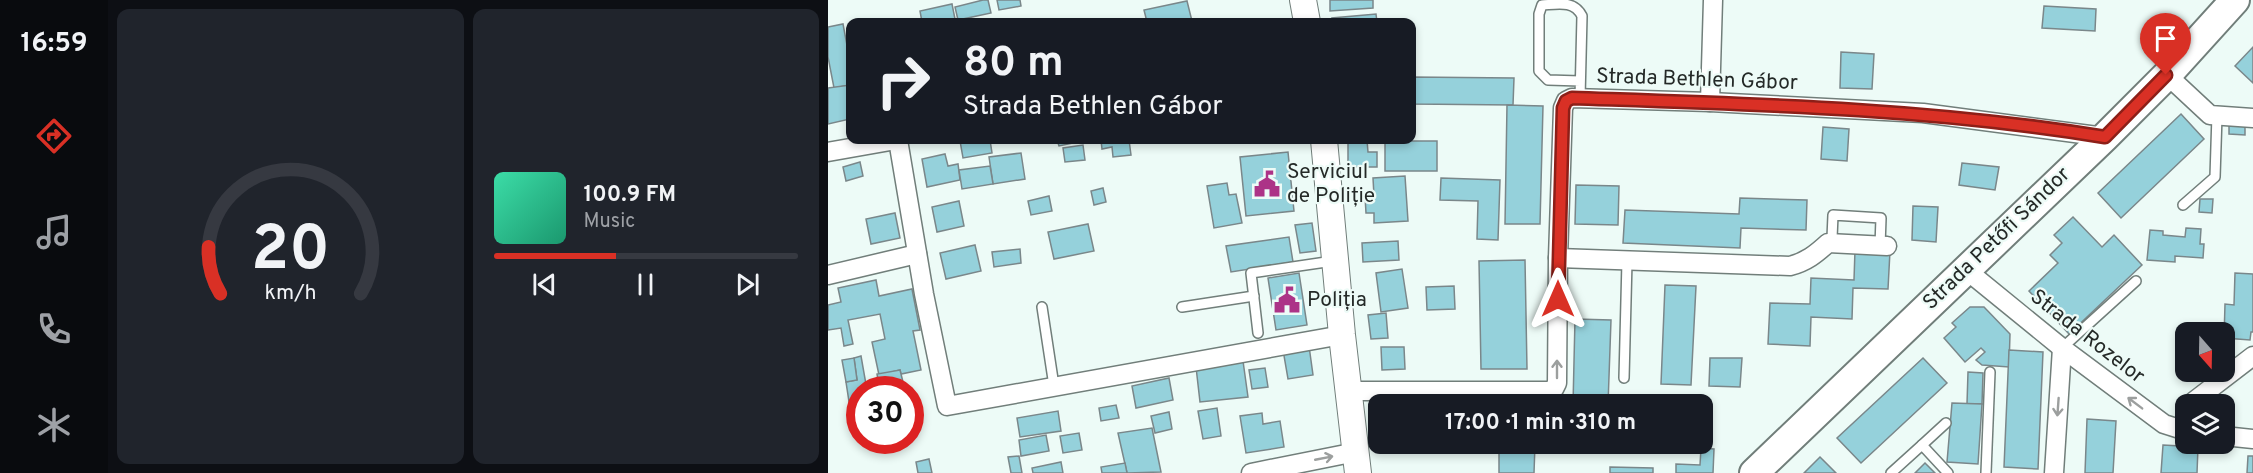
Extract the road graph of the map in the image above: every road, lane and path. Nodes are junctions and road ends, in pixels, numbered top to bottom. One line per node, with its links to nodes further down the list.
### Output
1 (1303, 0): 4 (main road)
2 (1713, 0): 7 (street)
3 (2235, 0): 5 (main road, Strada Petőfi Sándor)
4 (1306, 18)
5 (2166, 75): 8 (street); 10 (main road, Strada Petőfi Sándor)
6 (1580, 90): 6 (lane); 7 (street, Strada Bethlen Gábor); 19 (street, Strada Bethlen Gábor)
7 (1710, 102): 10 (street, Strada Bethlen Gábor)
8 (2217, 115): 9 (street); 15 (lane)
9 (2253, 118)
10 (2105, 137): 22 (main road, Strada Petőfi Sándor)
11 (874, 144): 14 (street)
12 (898, 144): 18 (street)
13 (1324, 144): 20 (main road)
14 (828, 152)
15 (2182, 205)
16 (1828, 243): 17 (street); 17 (lane); 21 (street)
17 (1884, 246)
18 (917, 254): 23 (street); 34 (street)
19 (1558, 258): 21 (street); 35 (street, Strada Bethlen Gábor, one-way to 19)
20 (1335, 260): 25 (lane); 29 (main road)
21 (1627, 261): 33 (lane)
22 (1965, 269): 30 (street, Strada Rozelor); 46 (main road, Strada Petőfi Sándor)
23 (828, 275)
24 (2136, 281): 30 (lane)
25 (1254, 296): 27 (lane); 28 (lane)
26 (1042, 307): 34 (lane)
27 (1182, 307)
28 (1258, 333)
29 (1342, 335): 34 (street); 35 (main road)
30 (2062, 348): 39 (street, Strada Rozelor, one-way to 30); 50 (street, one-way to 50)
31 (2253, 356): 36 (street)
32 (1990, 372): 49 (lane)
33 (1624, 378)
34 (1054, 386)
35 (1349, 391): 44 (main road)
36 (2203, 394)
37 (2175, 415): 39 (street)
38 (1946, 423): 43 (lane)
39 (2164, 424): 40 (street, Strada Rozelor)
40 (2175, 427)
41 (2235, 437): 42 (street)
42 (2253, 439)
43 (1922, 445): 47 (lane); 48 (lane)
44 (1357, 463): 45 (street, one-way to 44)
45 (1251, 473)
46 (1754, 473)
47 (1892, 473)
48 (1948, 473)
49 (1986, 473)
50 (2054, 473)

